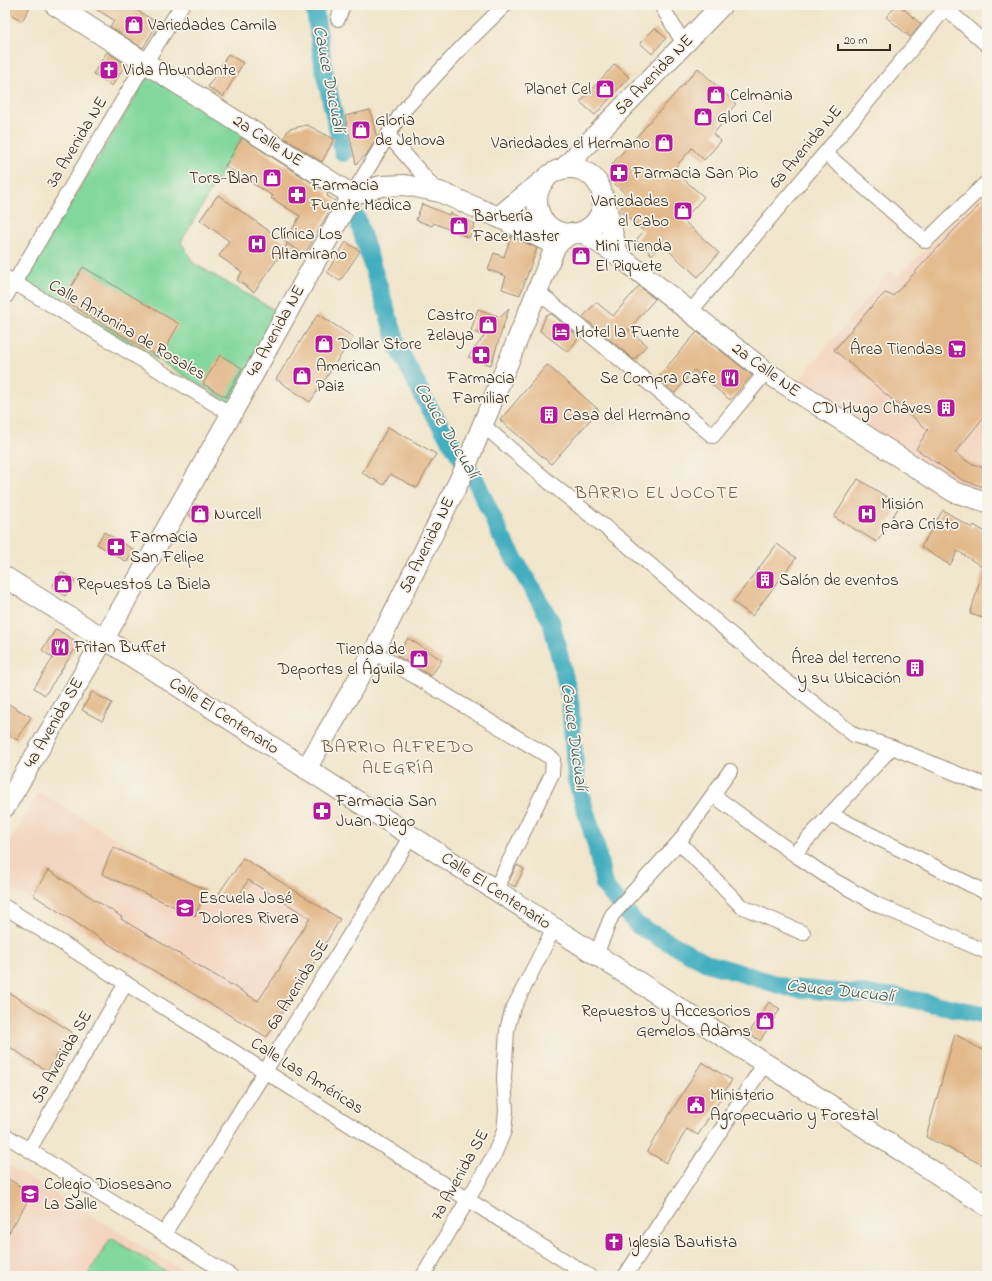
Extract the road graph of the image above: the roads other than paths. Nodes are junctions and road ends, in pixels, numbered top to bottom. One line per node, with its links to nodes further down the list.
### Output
1 (55, 5): 11 (street, 2a Calle NE)
2 (182, 5): 11 (street, 3a Avenida NE)
3 (343, 5): 8 (street)
4 (505, 5): 12 (street, 4a Avenida NE)
5 (661, 5): 9 (street)
6 (722, 5): 9 (street, 5a Avenida NE)
7 (945, 6): 10 (street); 14 (street, 6a Avenida NE)
8 (338, 19)
9 (684, 44): 13 (street, 5a Avenida NE)
10 (987, 45)
11 (145, 63): 20 (street, 2a Calle NE); 25 (street, 3a Avenida NE)
12 (388, 135): 19 (street); 20 (street, 4a Avenida NE)
13 (587, 145): 15 (street, 5a Avenida NE); 16 (street)
14 (825, 153): 18 (street); 28 (street, 6a Avenida NE)
15 (564, 168): 16 (street); 17 (street)
16 (594, 178): 21 (street)
17 (545, 180): 22 (street); 23 (street)
18 (987, 182)
19 (437, 191): 20 (street); 22 (street)
20 (352, 195): 30 (street, 4a Avenida NE)
21 (603, 197): 23 (street); 24 (street)
22 (498, 217): 23 (street, 2a Calle NE); 23 (street)
23 (561, 231): 24 (street, 2a Calle NE); 26 (street, 5a Avenida NE)
24 (618, 255): 28 (street, 2a Calle NE)
25 (9, 280): 27 (street, 3a Avenida NE); 30 (street, Calle Antonina de Rosales)
26 (537, 291): 29 (street); 31 (street, 5a Avenida NE)
27 (5, 298)
28 (690, 312): 29 (street, 2a Calle NE)
29 (766, 372): 32 (street, 2a Calle NE)
30 (231, 414): 34 (street, 4a Avenida NE)
31 (483, 425): 35 (street, 5a Avenida NE); 36 (street)
32 (987, 502)
33 (5, 577): 34 (street, Calle El Centenario)
34 (109, 642): 37 (street, Calle El Centenario); 41 (street, 4a Avenida SE)
35 (374, 652): 37 (street, 5a Avenida NE); 46 (street)
36 (892, 747): 39 (street); 42 (street)
37 (306, 769): 43 (street, Calle El Centenario)
38 (730, 771): 40 (street)
39 (987, 786)
40 (713, 795): 44 (street); 45 (street)
41 (5, 807)
42 (830, 814): 45 (street); 47 (street)
43 (411, 836): 46 (street, Calle El Centenario); 55 (street, 6a Avenida SE)
44 (679, 842): 50 (street); 52 (street)
45 (794, 854): 51 (street)
46 (495, 890): 49 (street, Calle El Centenario)
47 (987, 893)
48 (5, 906): 53 (street, Calle Las Américas)
49 (554, 928): 52 (street, Calle El Centenario); 58 (street, 7a Avenida SE)
50 (803, 933)
51 (987, 952)
52 (596, 955): 54 (street, Calle El Centenario)
53 (126, 983): 55 (street, Calle Las Américas); 57 (street, 5a Avenida SE)
54 (765, 1063): 59 (street, Calle El Centenario); 64 (street)
55 (265, 1071): 58 (street, Calle Las Américas); 60 (street, 6a Avenida SE)
56 (5, 1135): 57 (street)
57 (29, 1150): 60 (street)
58 (468, 1199): 62 (street, 7a Avenida SE); 63 (street, Calle Las Américas)
59 (987, 1206)
60 (164, 1234): 61 (street)
61 (232, 1276)
62 (423, 1276)
63 (590, 1276)
64 (625, 1276)

